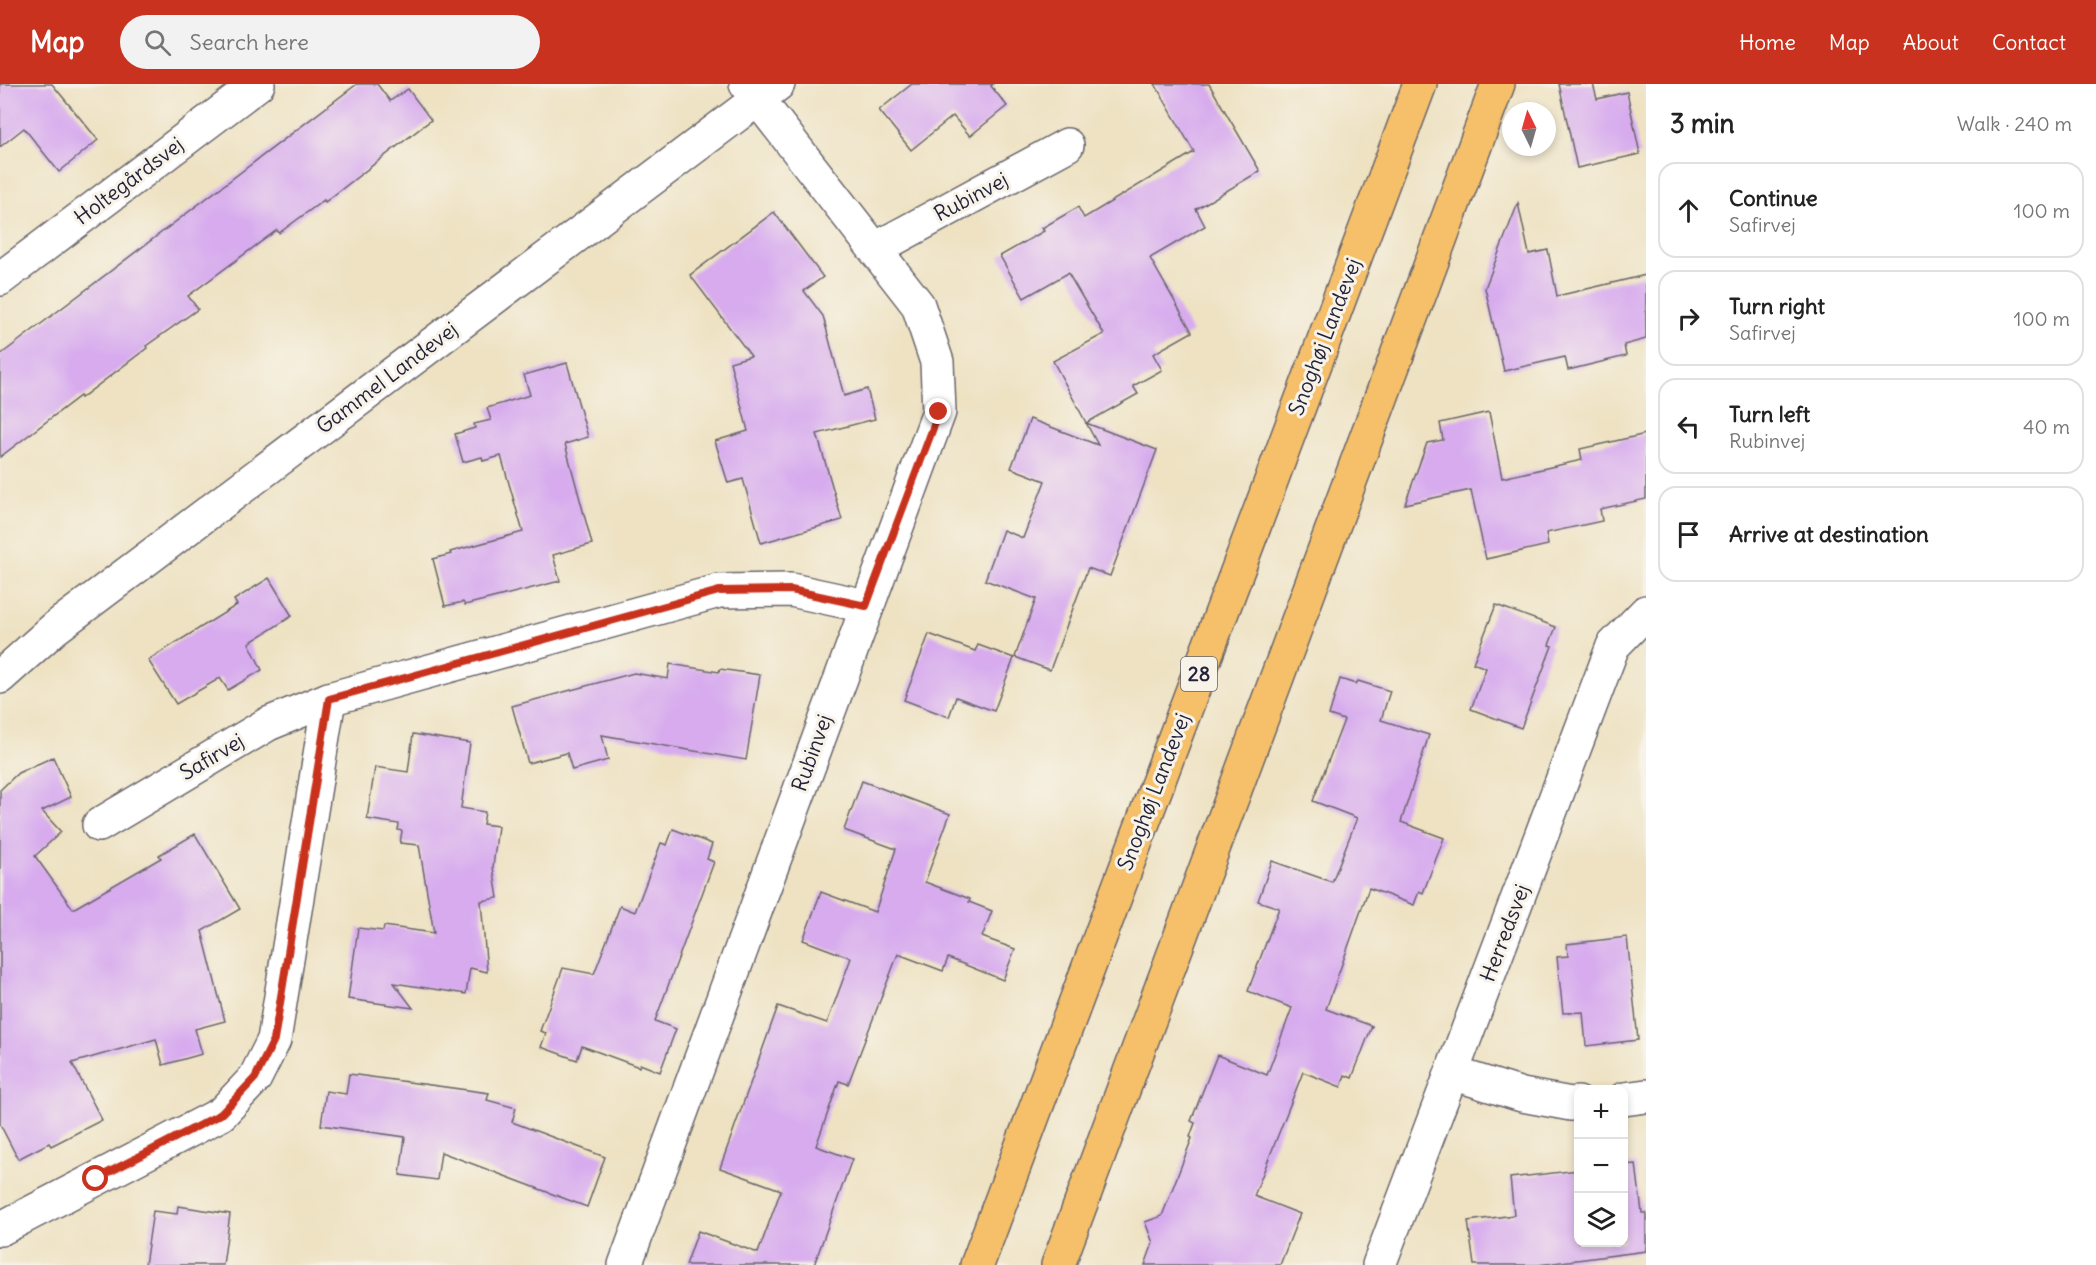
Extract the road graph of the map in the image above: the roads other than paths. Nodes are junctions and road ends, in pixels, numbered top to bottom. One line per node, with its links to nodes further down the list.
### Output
1 (258, 84): 7 (street, Holtegårdsvej)
2 (1420, 84): 19 (main road, Snoghøj Landevej / 28)
3 (1498, 84): 20 (main road)
4 (760, 89): 6 (street, Rubinvej); 10 (street, Gammel Landevej)
5 (1068, 145): 6 (street, Rubinvej)
6 (875, 249): 8 (street, Rubinvej)
7 (3, 269)
8 (866, 606): 11 (street, Safirvej); 18 (street, Rubinvej)
9 (1646, 612): 13 (street, Herredsvej)
10 (0, 677)
11 (329, 699): 12 (street, Safirvej); 17 (street)
12 (99, 825)
13 (1452, 1073): 16 (street); 21 (street, Herredsvej)
14 (1646, 1096): 15 (street)
15 (1628, 1098)
16 (1574, 1104)
17 (0, 1228)
18 (625, 1265)
19 (977, 1265)
20 (1058, 1265)
21 (1379, 1265)

